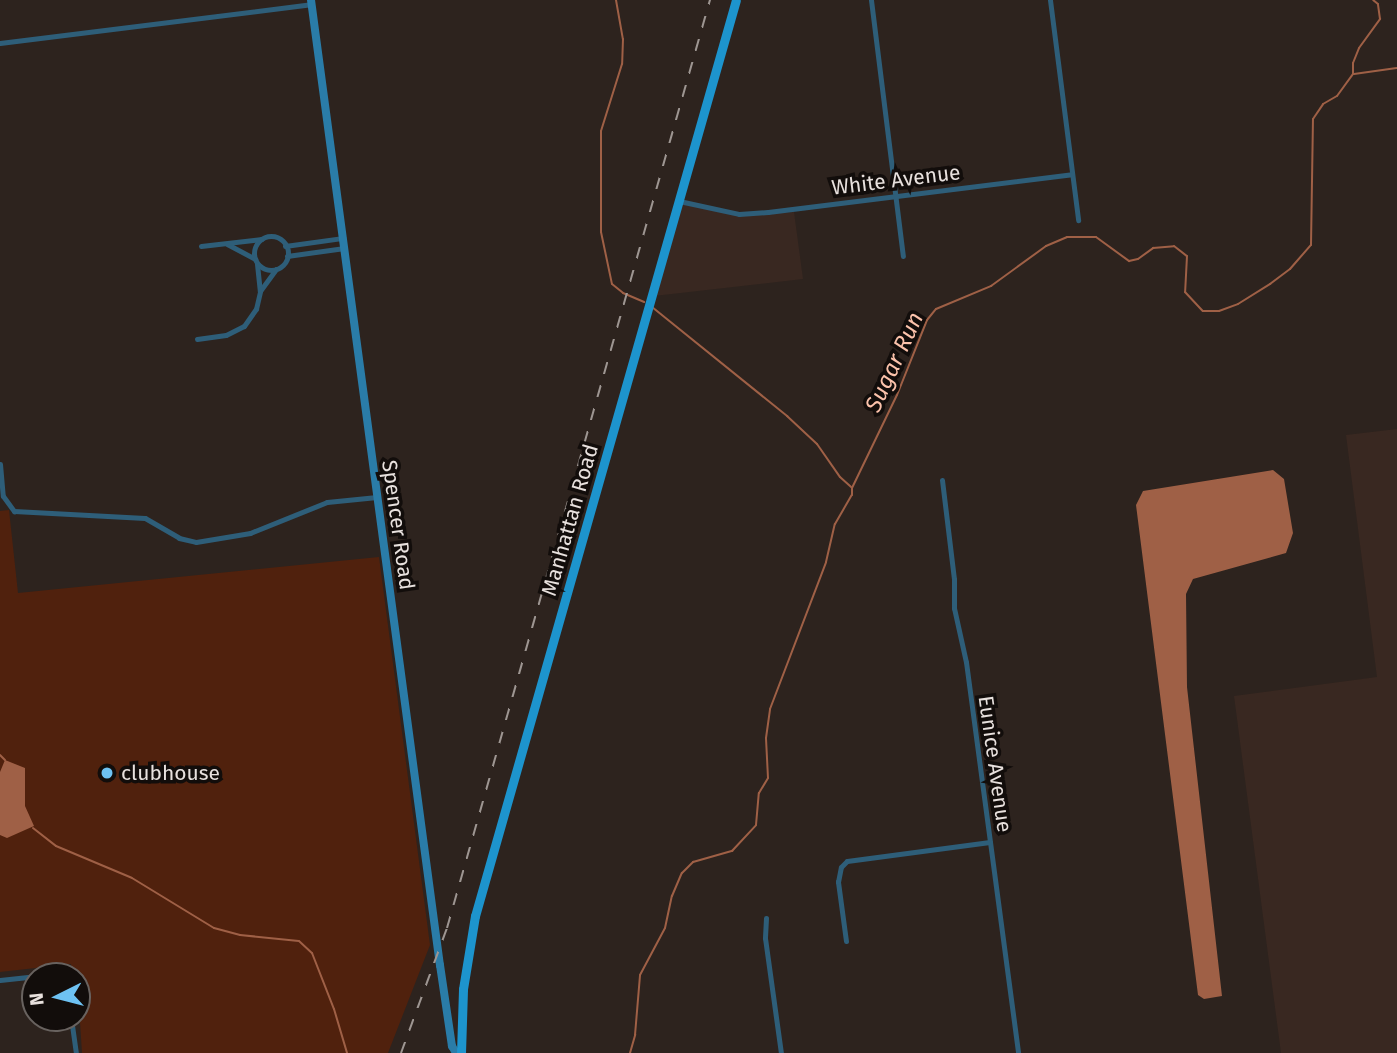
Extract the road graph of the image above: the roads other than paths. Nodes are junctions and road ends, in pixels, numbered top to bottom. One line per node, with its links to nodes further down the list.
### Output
1 (736, 0): 8 (main road, Manhattan Road)
2 (871, 0): 7 (street)
3 (1050, 0): 6 (street)
4 (311, 2): 5 (street); 12 (street, Spencer Road)
5 (0, 43)
6 (1072, 174): 7 (street, White Avenue); 9 (street)
7 (896, 195): 8 (street, White Avenue); 16 (street)
8 (679, 201): 31 (main road, Manhattan Road)
9 (1078, 220)
10 (262, 239): 11 (street); 14 (street); 17 (street)
11 (224, 243): 13 (street); 17 (street)
12 (344, 243): 14 (street); 15 (street); 23 (street, Spencer Road)
13 (201, 246)
14 (285, 246): 15 (street)
15 (287, 256): 18 (street)
16 (903, 256)
17 (256, 262): 18 (street); 19 (street)
18 (276, 269): 19 (street)
19 (260, 291): 20 (street)
20 (197, 339)
21 (0, 464): 23 (street)
22 (942, 480): 24 (street, Eunice Avenue)
23 (377, 497): 31 (street, Spencer Road)
24 (990, 842): 26 (street); 33 (street, Eunice Avenue)
25 (766, 918): 32 (street)
26 (846, 941)
27 (21, 978): 28 (street)
28 (0, 980)
29 (73, 1032): 30 (street)
30 (76, 1053)
31 (459, 1053)
32 (781, 1053)
33 (1018, 1053)

